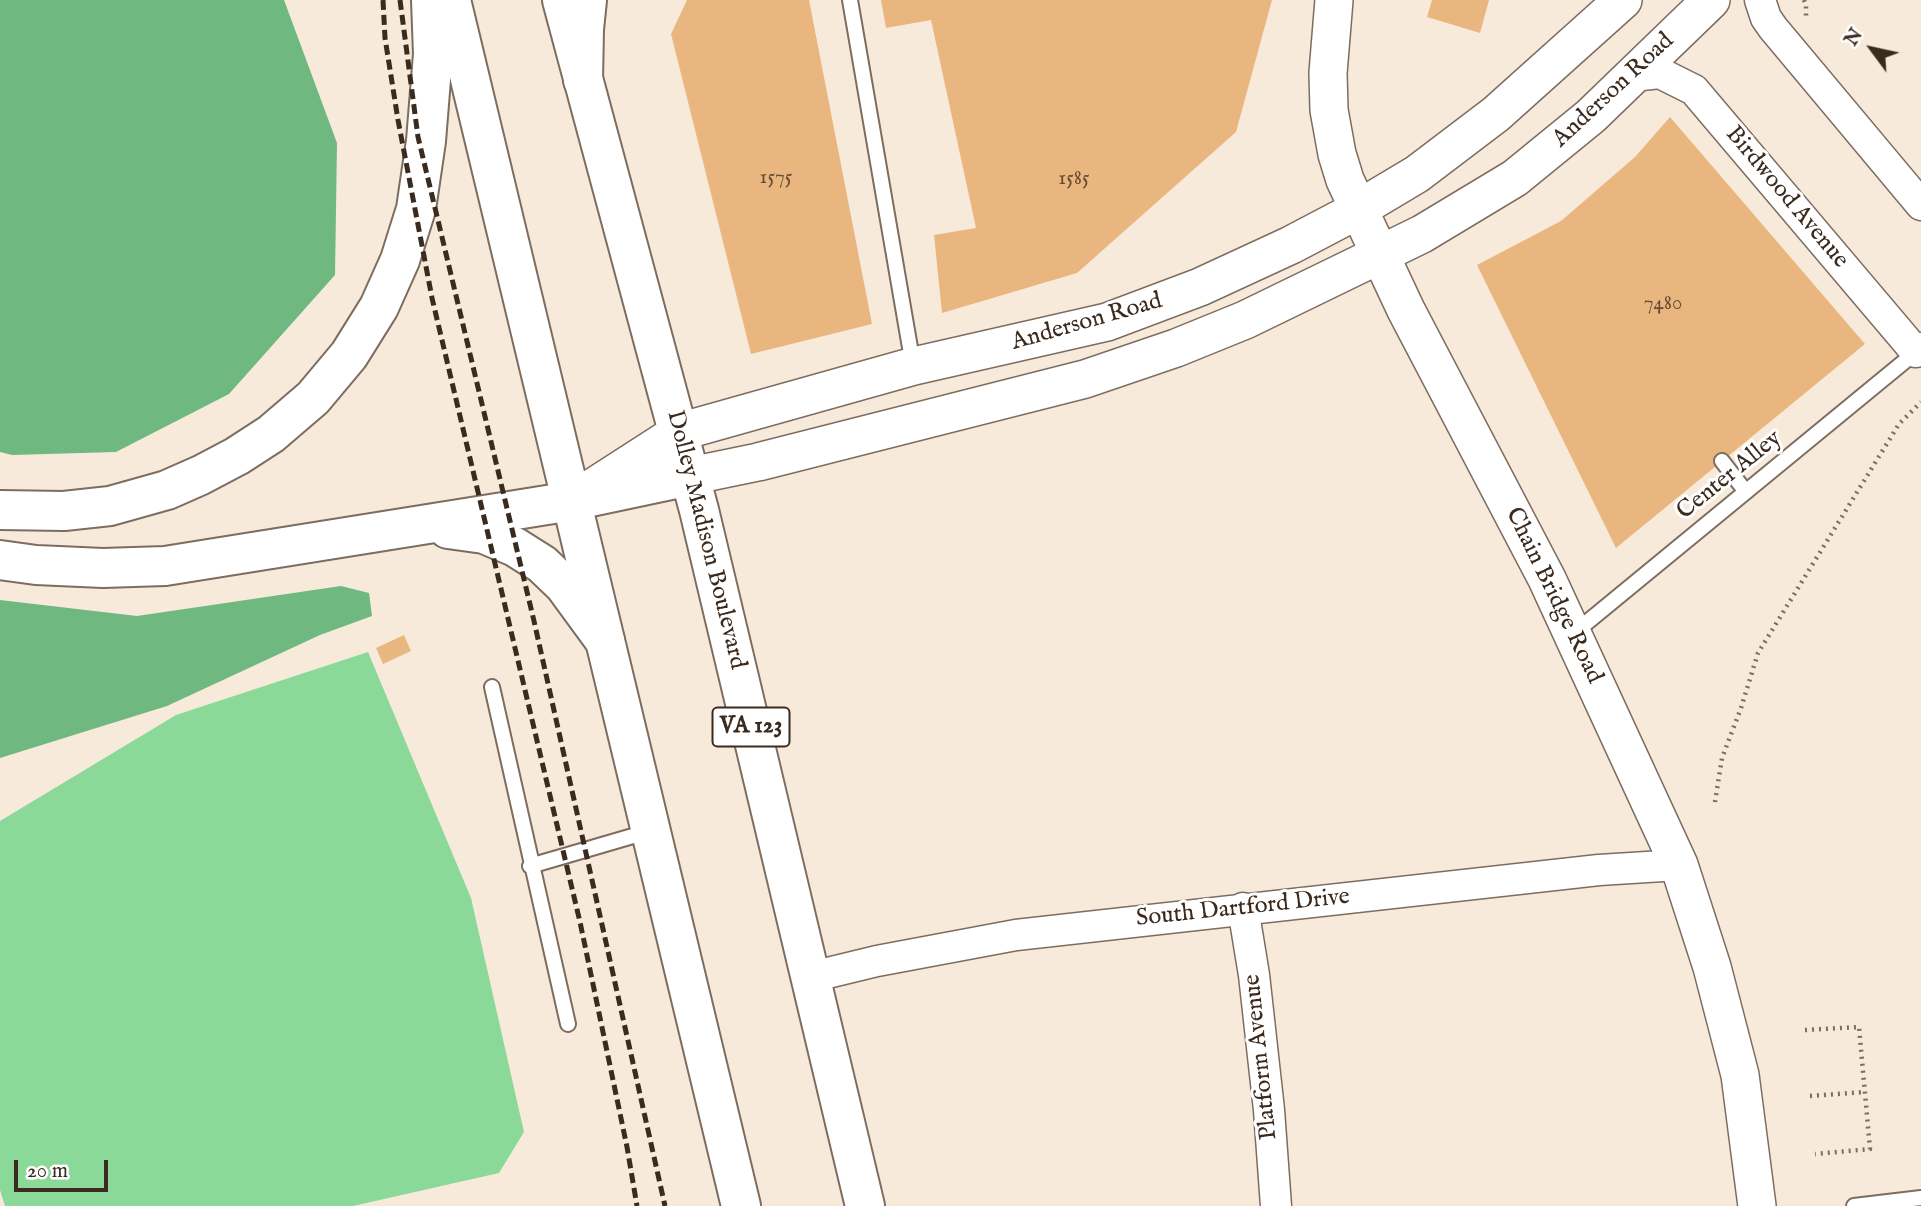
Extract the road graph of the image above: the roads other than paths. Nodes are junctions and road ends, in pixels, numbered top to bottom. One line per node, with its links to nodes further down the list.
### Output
1 (430, 0): 22 (main road)
2 (451, 0): 21 (main road)
3 (562, 0): 11 (main road, Dolley Madison Boulevard / VA 123)
4 (587, 0): 11 (main road)
5 (850, 0): 16 (lane)
6 (1334, 0): 13 (street, Chain Bridge Road)
7 (1623, 0): 13 (street, Anderson Road)
8 (1711, 0): 10 (street, Anderson Road)
9 (1760, 0): 12 (street)
10 (1632, 76): 14 (street, Anderson Road); 15 (street, Birdwood Avenue)
11 (583, 80): 17 (main road, Dolley Madison Boulevard / VA 123)
12 (1921, 205)
13 (1358, 210): 14 (street, Chain Bridge Road); 16 (street, Anderson Road)
14 (1379, 255): 19 (street, Anderson Road); 25 (street, Chain Bridge Road)
15 (1919, 350): 20 (lane, Center Alley)
16 (914, 366): 17 (street, Anderson Road)
17 (678, 432): 19 (main road, Dolley Madison Boulevard / VA 123); 21 (street, Anderson Road)
18 (1722, 461): 20 (lane)
19 (690, 476): 21 (main road); 32 (main road, Dolley Madison Boulevard / VA 123)
20 (1746, 492): 25 (lane, Center Alley)
21 (572, 501): 23 (main road); 26 (main road)
22 (0, 510)
23 (408, 527): 24 (main road); 26 (main road)
24 (0, 560)
25 (1572, 635): 29 (street, Chain Bridge Road)
26 (605, 641): 28 (main road)
27 (492, 687): 30 (lane)
28 (651, 830): 30 (lane); 36 (main road)
29 (1679, 865): 31 (street, South Dartford Drive); 39 (street, Chain Bridge Road)
30 (530, 866): 33 (lane)
31 (1243, 908): 32 (street, South Dartford Drive); 38 (street, Platform Avenue)
32 (811, 977): 37 (main road, Dolley Madison Boulevard / VA 123)
33 (568, 1024)
34 (1921, 1198): 35 (lane)
35 (1871, 1205): 40 (lane)
36 (741, 1206)
37 (865, 1206)
38 (1276, 1206)
39 (1757, 1206)
40 (1854, 1206)

